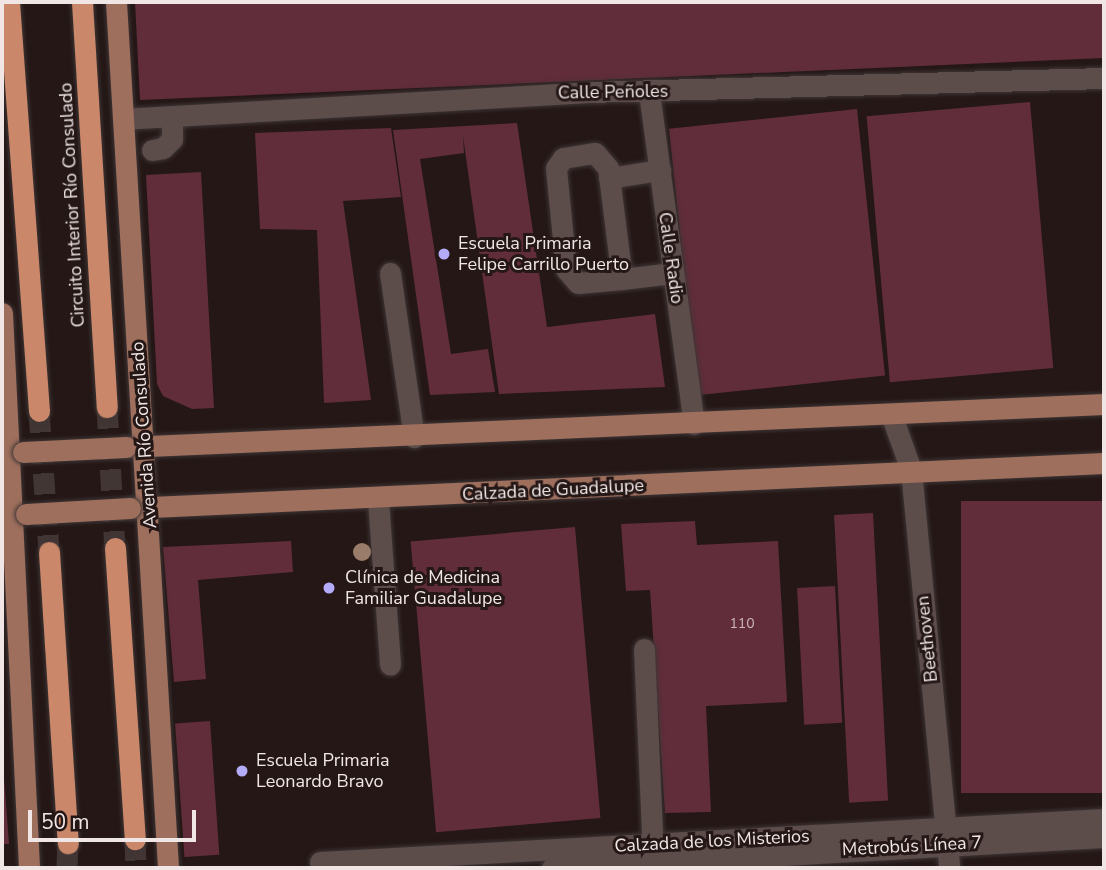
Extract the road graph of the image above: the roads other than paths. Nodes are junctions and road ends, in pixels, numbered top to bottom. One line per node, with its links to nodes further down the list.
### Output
1 (9, 2): 17 (highway)
2 (82, 2): 16 (highway, Circuito Interior Río Consulado)
3 (116, 2): 7 (main road, Avenida Río Consulado)
4 (1104, 78): 5 (street, Calle Peñoles)
5 (649, 92): 6 (street, Calle Peñoles); 9 (street, Calle Radio)
6 (172, 116): 7 (street, Calle Peñoles); 8 (street)
7 (123, 119): 21 (main road, Avenida Río Consulado)
8 (152, 150)
9 (660, 170): 10 (street); 11 (street, Calle Radio)
10 (609, 178): 13 (street); 13 (street)
11 (673, 272): 13 (street); 19 (street, Calle Radio)
12 (390, 273): 20 (street)
13 (622, 279)
14 (2, 313): 22 (main road)
15 (1104, 404): 18 (main road)
16 (107, 407)
17 (39, 411)
18 (891, 414): 19 (main road); 24 (street, Beethoven)
19 (694, 424): 20 (main road)
20 (414, 437): 21 (main road)
21 (136, 447): 22 (main road, bridge); 26 (main road, Avenida Río Consulado)
22 (12, 453): 27 (main road)
23 (1104, 463): 24 (main road, Calzada de Guadalupe)
24 (911, 470): 25 (main road, Calzada de Guadalupe); 33 (street, Beethoven)
25 (378, 500): 26 (main road, Calzada de Guadalupe); 31 (street)
26 (139, 507): 27 (main road, Calzada de Guadalupe, bridge); 40 (main road, Avenida Río Consulado)
27 (14, 515): 39 (main road)
28 (115, 548): 35 (highway)
29 (50, 552): 36 (highway)
30 (644, 649): 37 (street)
31 (390, 665)
32 (1104, 819): 33 (street)
33 (946, 835): 34 (street, Metrobús Línea 7); 37 (street, Metrobús Línea 7); 42 (street, Beethoven)
34 (1104, 836)
35 (135, 839)
36 (68, 843)
37 (654, 854): 38 (street, Calzada de los Misterios); 41 (street, Metrobús Línea 7)
38 (320, 862)
39 (29, 868)
40 (168, 868)
41 (552, 868)
42 (949, 868)

